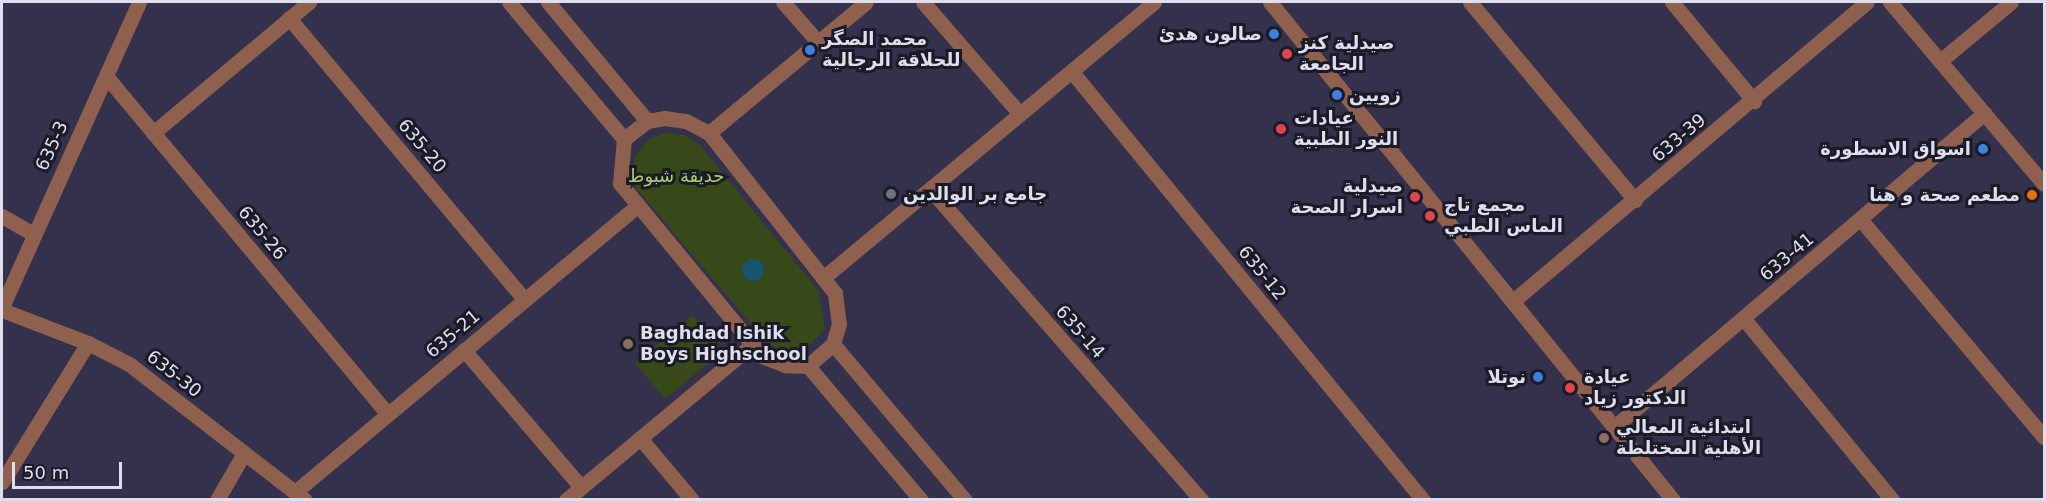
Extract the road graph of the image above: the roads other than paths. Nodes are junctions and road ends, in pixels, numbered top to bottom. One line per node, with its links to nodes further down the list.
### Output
1 (139, 2): 19 (street, 635-3)
2 (309, 2): 15 (street)
3 (509, 2): 26 (street)
4 (548, 2): 23 (street)
5 (783, 2): 16 (street)
6 (866, 2): 16 (street)
7 (923, 2): 22 (street)
8 (1154, 2): 18 (street)
9 (1270, 2): 36 (street)
10 (1470, 2): 29 (street)
11 (1672, 2): 20 (street)
12 (1867, 2): 20 (street, 633-39)
13 (1890, 2): 17 (street)
14 (2011, 2): 17 (street)
15 (289, 18): 24 (street); 35 (street, 635-20)
16 (818, 42): 25 (street)
17 (1940, 61): 21 (street)
18 (1072, 72): 22 (street); 58 (street, 635-12)
19 (106, 76): 24 (street, 635-26); 33 (street, 635-3)
20 (1754, 101): 29 (street, 633-39)
21 (1984, 113): 27 (street); 32 (street, 633-41)
22 (1020, 114): 28 (street)
23 (647, 121): 25 (street); 26 (street)
24 (153, 133): 44 (street, 635-26)
25 (709, 133): 34 (street)
26 (624, 139): 30 (street)
27 (2044, 184)
28 (930, 189): 34 (street); 57 (street, 635-14)
29 (1635, 200): 36 (street, 633-39)
30 (636, 207): 35 (street, 635-21); 41 (street)
31 (2, 216): 33 (street)
32 (1861, 220): 38 (street, 633-41); 46 (street)
33 (33, 234): 37 (street, 635-3)
34 (823, 278): 40 (street)
35 (524, 299): 42 (street, 635-21)
36 (1513, 301): 45 (street)
37 (2, 308): 39 (street, 635-30)
38 (1743, 319): 45 (street, 633-41); 60 (street)
39 (88, 343): 48 (street, 635-30); 49 (street)
40 (833, 344): 43 (street); 56 (street)
41 (752, 345): 43 (street); 47 (street)
42 (464, 350): 44 (street, 635-21); 50 (street)
43 (808, 366): 55 (street)
44 (388, 414): 51 (street, 635-21)
45 (1613, 428): 59 (street)
46 (2044, 436)
47 (640, 438): 50 (street); 54 (street)
48 (244, 453): 51 (street, 635-30); 52 (street)
49 (2, 482)
50 (581, 487): 53 (street)
51 (300, 496)
52 (217, 500)
53 (566, 500)
54 (692, 500)
55 (921, 500)
56 (965, 500)
57 (1202, 500)
58 (1423, 500)
59 (1673, 500)
60 (1892, 500)

